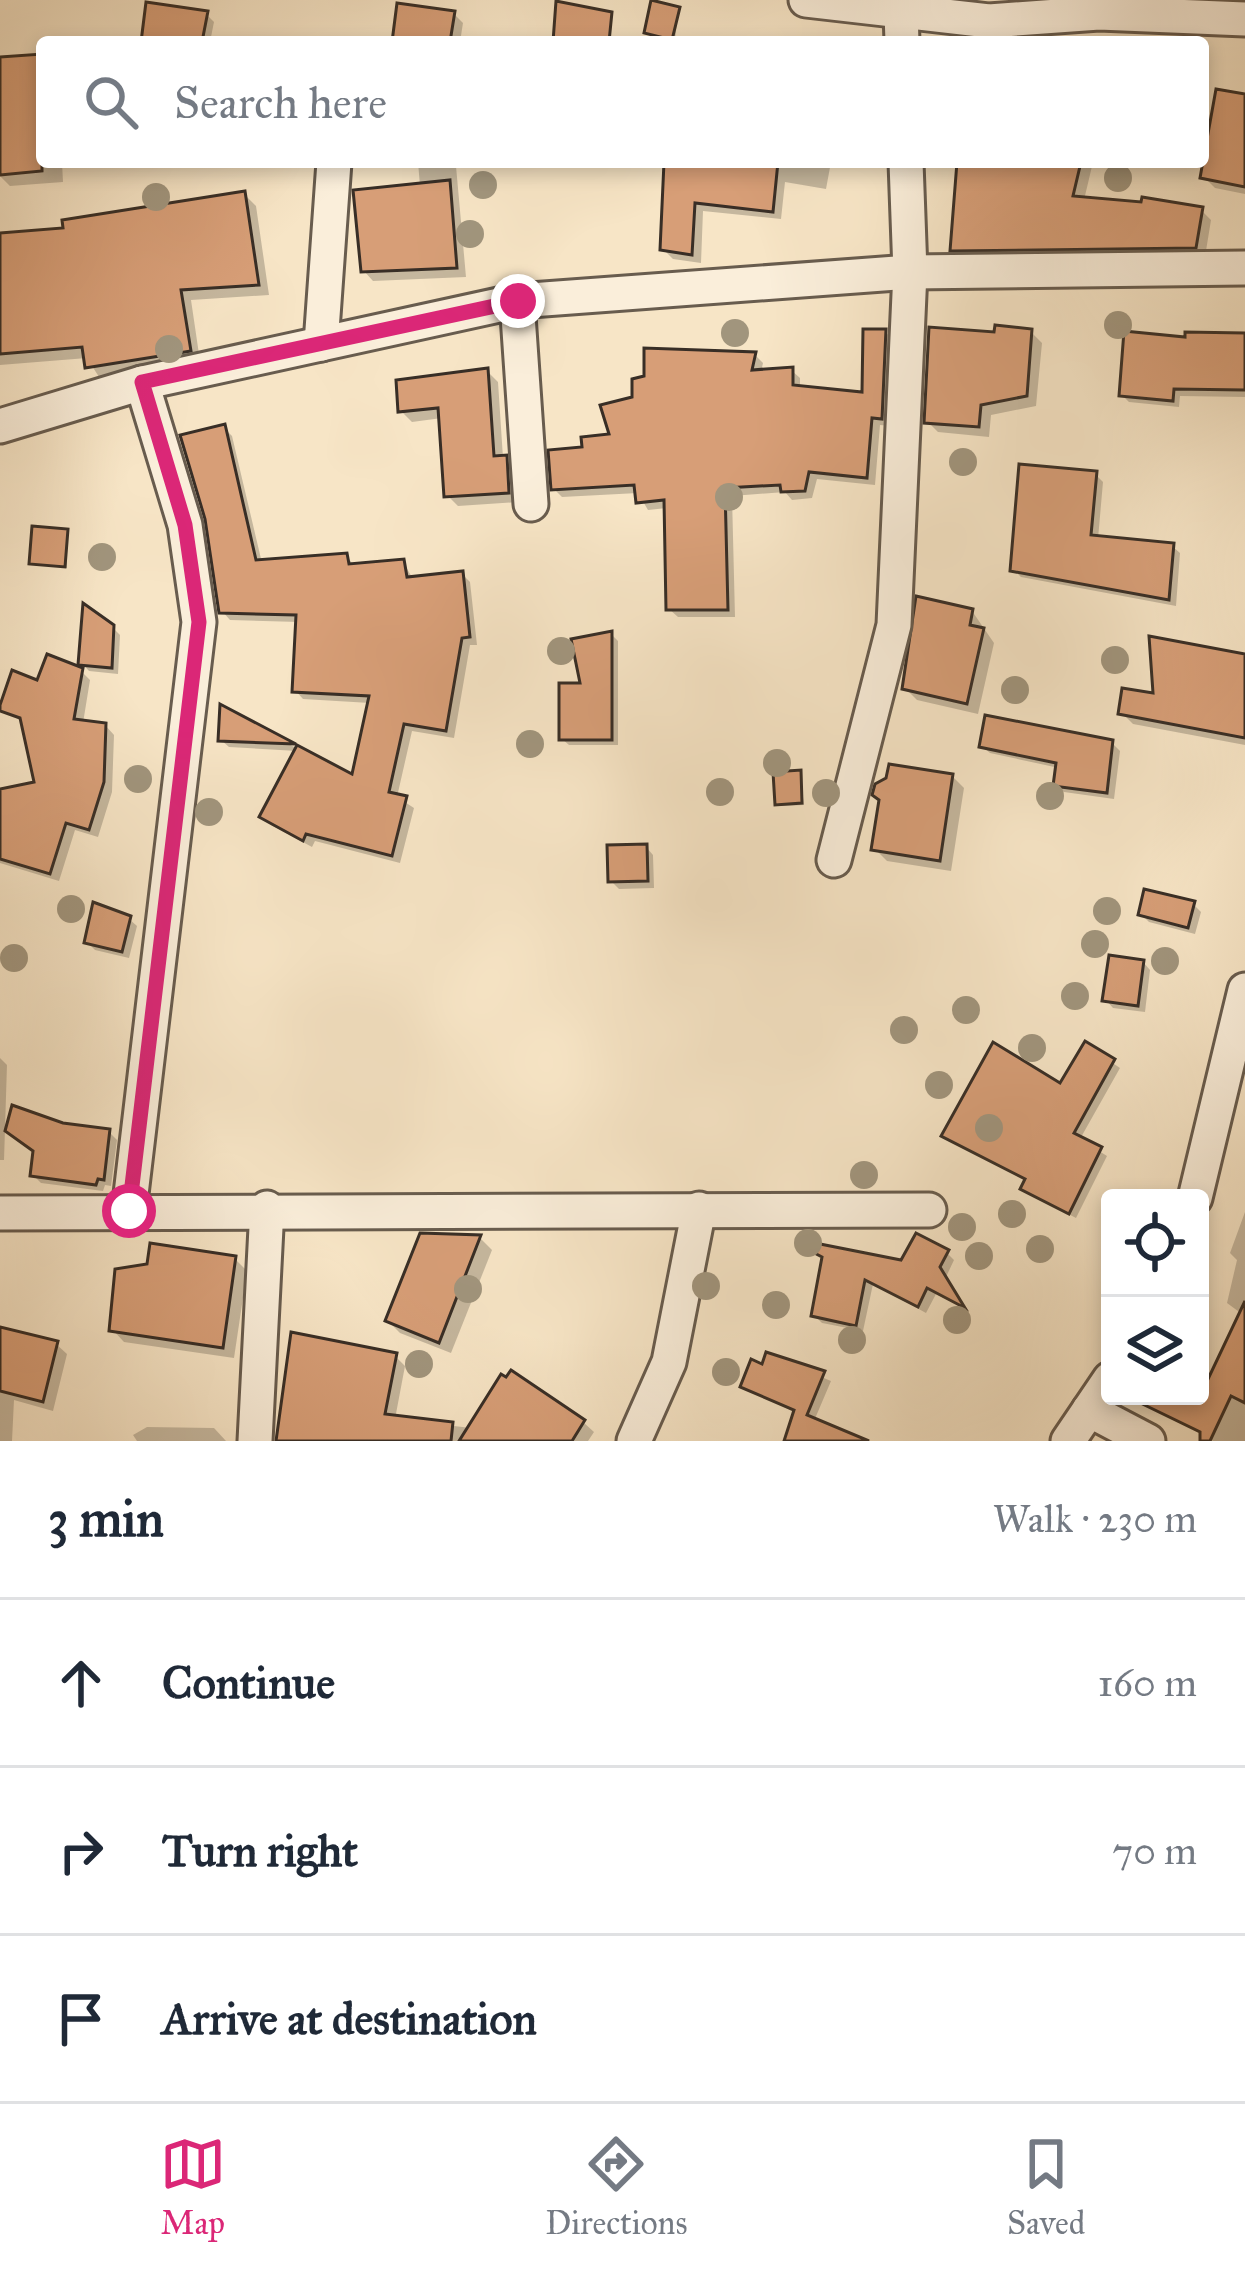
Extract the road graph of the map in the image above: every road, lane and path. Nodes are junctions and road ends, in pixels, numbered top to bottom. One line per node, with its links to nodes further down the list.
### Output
1 (802, 1): 3 (street)
2 (1245, 19): 3 (street)
3 (901, 27)
4 (334, 168): 9 (street)
5 (906, 168): 7 (street)
6 (1245, 268): 7 (street)
7 (910, 272): 8 (street); 13 (street)
8 (518, 301): 9 (street); 12 (street)
9 (320, 344): 10 (street)
10 (142, 382): 11 (street); 19 (street)
11 (0, 426)
12 (531, 504)
13 (834, 860)
14 (1245, 990): 15 (street)
15 (1197, 1189)
16 (268, 1208): 17 (street); 19 (street); 23 (street)
17 (699, 1209): 18 (street); 24 (street)
18 (929, 1210)
19 (129, 1211): 20 (street)
20 (0, 1213)
21 (1101, 1392): 22 (street)
22 (1089, 1410): 25 (street); 26 (street)
23 (256, 1441)
24 (634, 1441)
25 (1068, 1441)
26 (1148, 1441)

